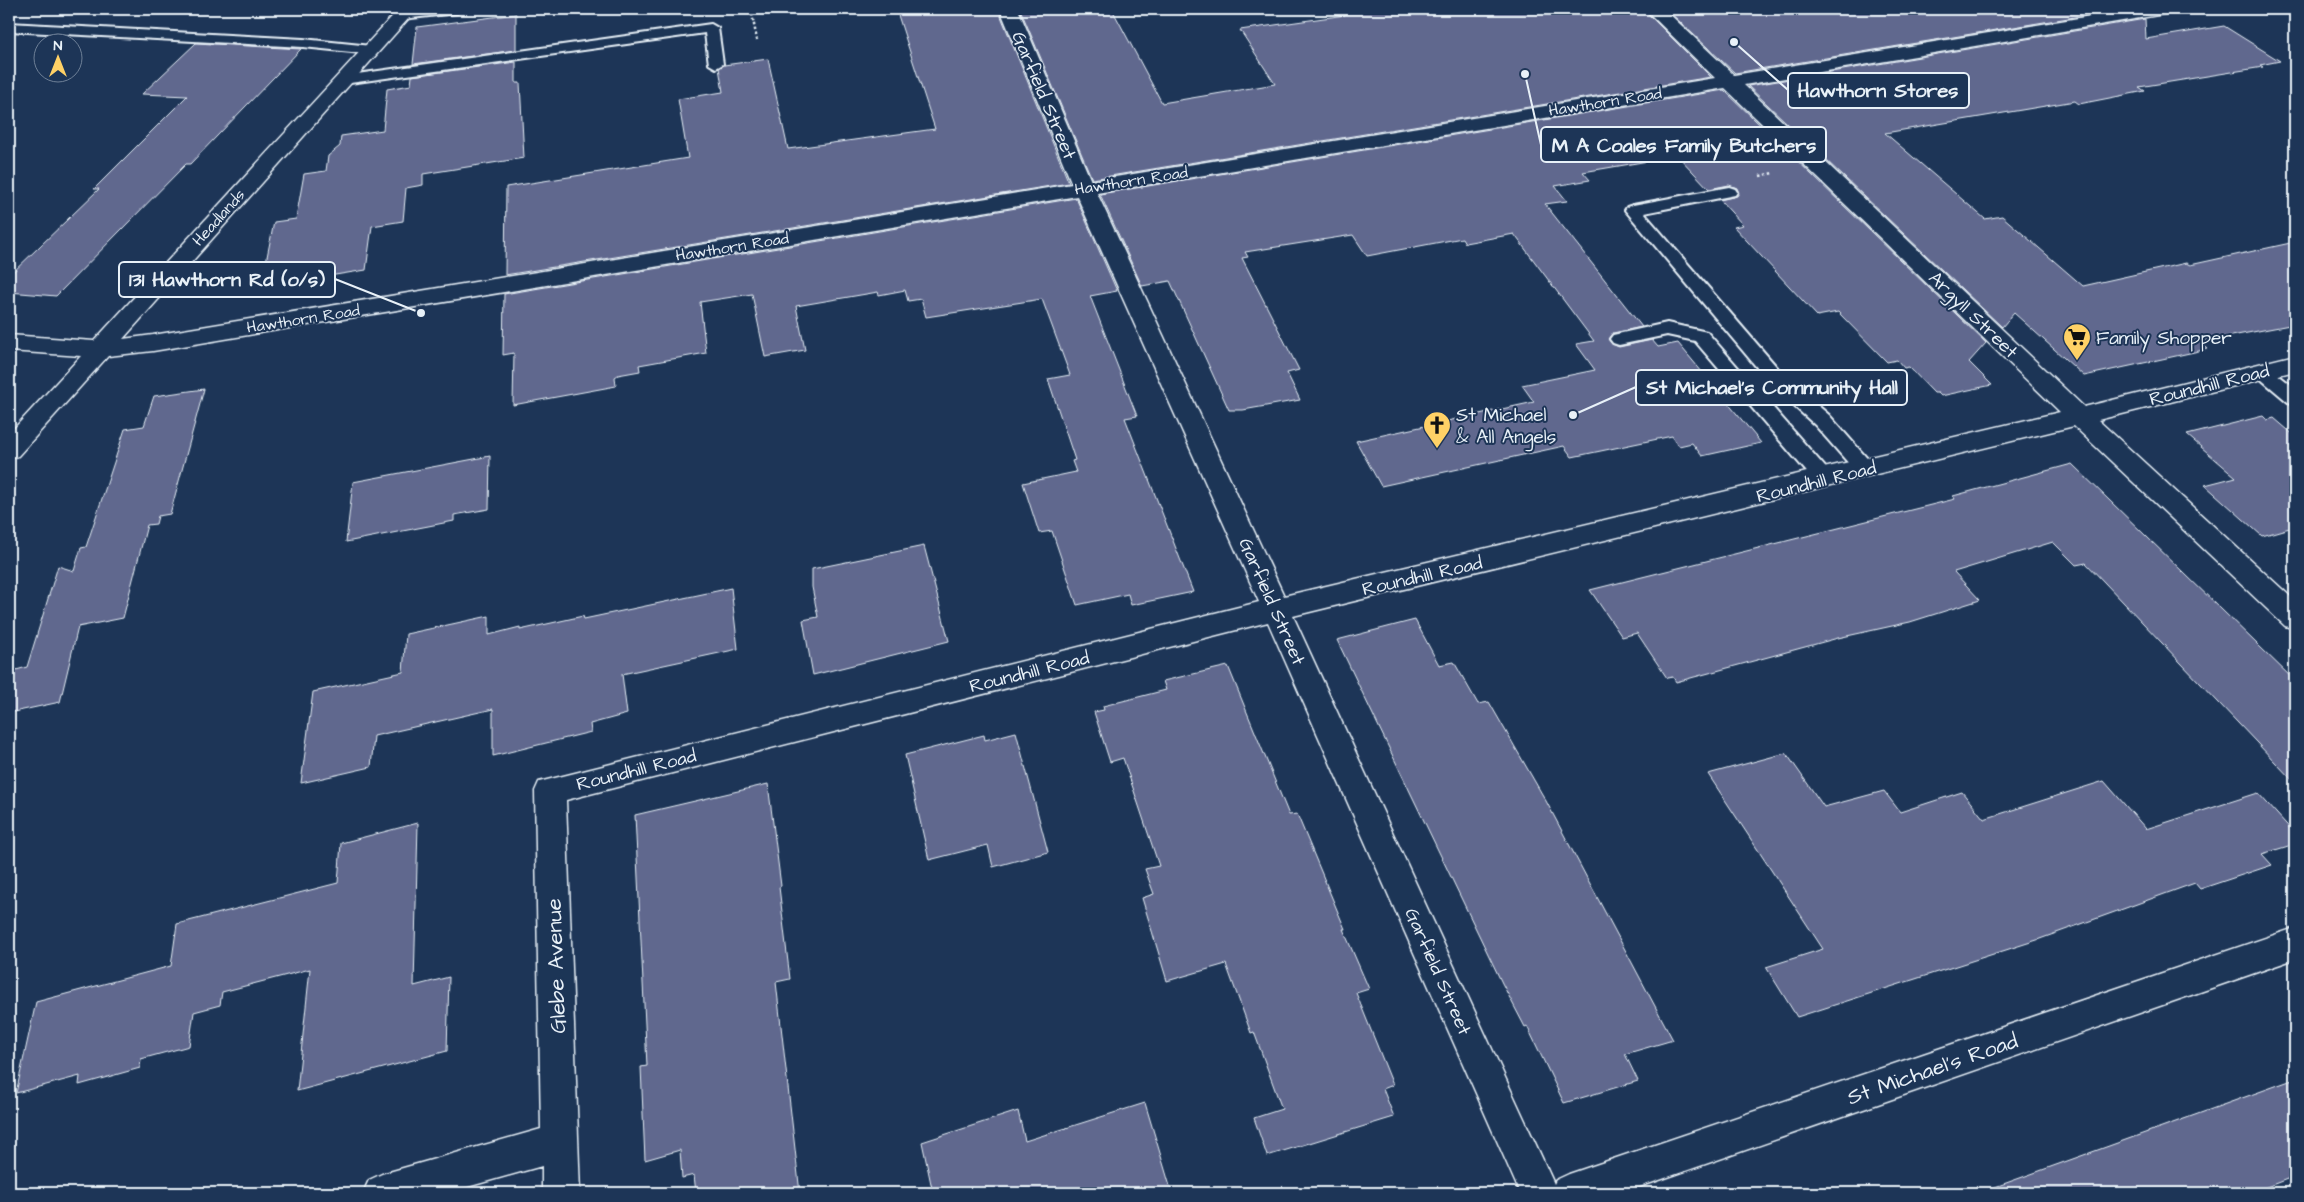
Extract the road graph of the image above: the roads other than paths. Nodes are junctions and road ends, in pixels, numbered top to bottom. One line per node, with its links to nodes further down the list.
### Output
1 (457, 9): 5 (lane)
2 (1009, 9): 11 (street, Garfield Street)
3 (1654, 9): 10 (street, Argyll Street)
4 (2164, 9): 10 (street, Hawthorn Road)
5 (405, 12): 7 (street, Headlands)
6 (9, 27): 7 (lane)
7 (371, 50): 9 (street, Headlands)
8 (716, 64): 9 (lane)
9 (343, 80): 15 (street, Headlands)
10 (1727, 81): 11 (street, Hawthorn Road); 19 (street, Argyll Street)
11 (1084, 188): 15 (street, Hawthorn Road); 23 (street, Garfield Street)
12 (1729, 192): 21 (lane)
13 (1619, 339): 22 (lane)
14 (9, 343): 15 (street, Hawthorn Road)
15 (98, 349): 20 (street, Headlands)
16 (2295, 363): 17 (street, Roundhill Road)
17 (2262, 371): 18 (lane); 19 (street, Roundhill Road)
18 (2295, 398)
19 (2079, 416): 21 (street, Roundhill Road); 24 (street, Argyll Street)
20 (9, 450)
21 (1865, 469): 22 (street, Roundhill Road)
22 (1824, 479): 23 (street, Roundhill Road)
23 (1276, 609): 25 (street, Roundhill Road); 30 (street, Garfield Street)
24 (2295, 618)
25 (550, 790): 27 (street, Glebe Avenue)
26 (2295, 944): 31 (street, St Michael's Road)
27 (560, 1142): 28 (street); 29 (street, Glebe Avenue)
28 (382, 1193)
29 (561, 1193)
30 (1538, 1193)
31 (1570, 1193)

